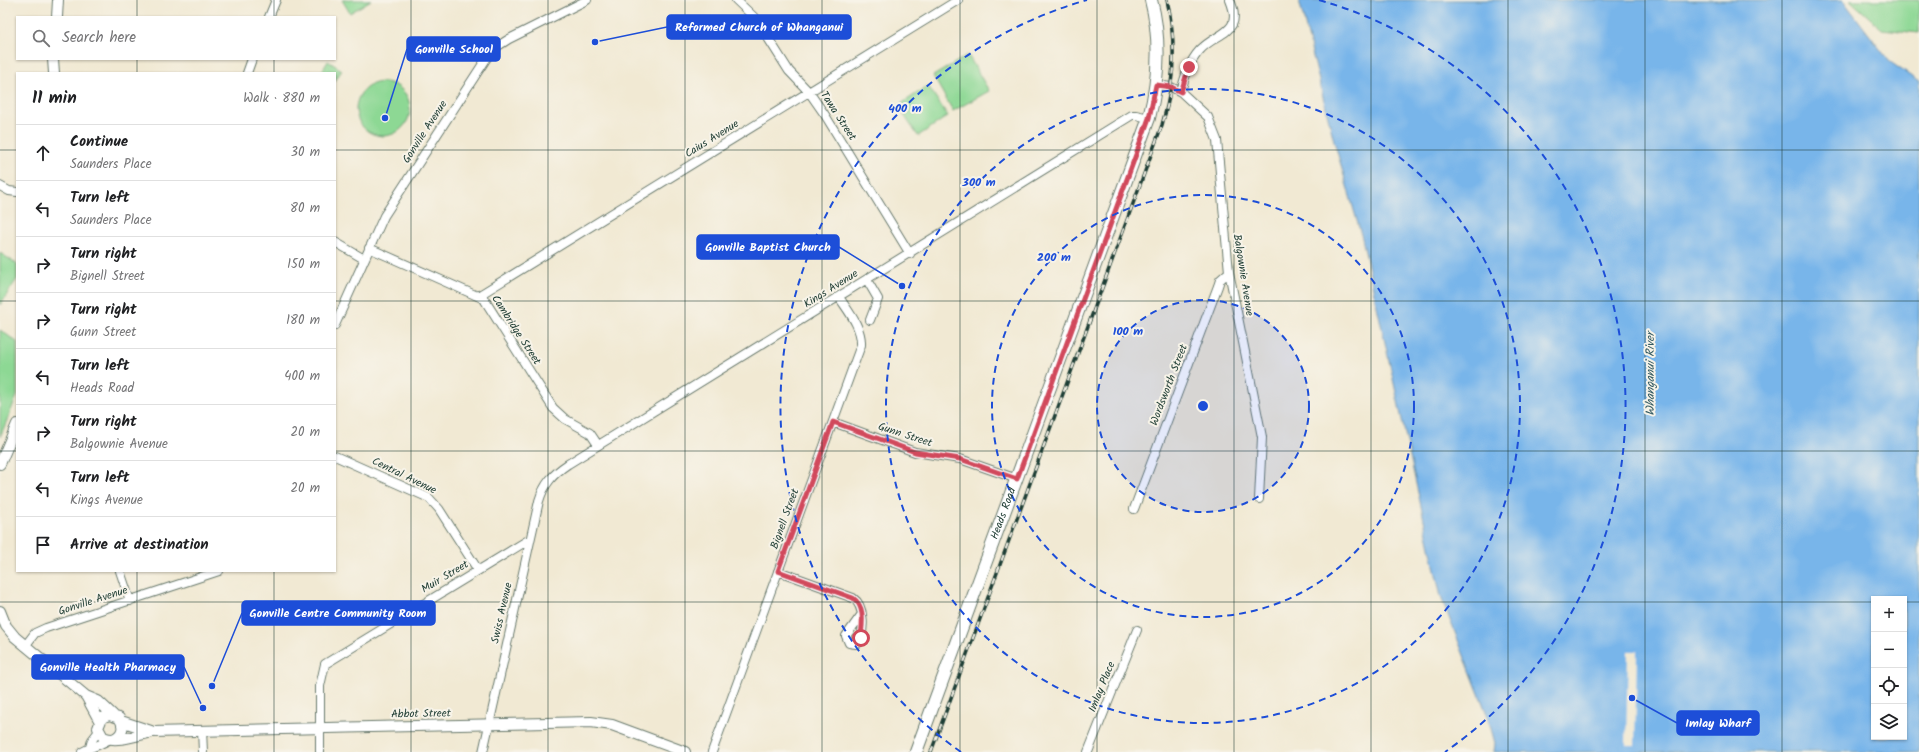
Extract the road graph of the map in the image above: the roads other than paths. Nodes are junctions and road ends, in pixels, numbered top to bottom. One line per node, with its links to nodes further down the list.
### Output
1 (58, 0): 8 (street)
2 (276, 0): 9 (street)
3 (588, 0): 21 (street, Gonville Avenue)
4 (736, 0): 15 (street, Tawa Street)
5 (958, 0): 15 (street, Caius Avenue)
6 (1151, 0): 14 (main road, Heads Road)
7 (1230, 0): 16 (street)
8 (57, 16)
9 (269, 16)
10 (53, 60): 12 (street)
11 (252, 60): 13 (street)
12 (54, 72)
13 (247, 72)
14 (1156, 85): 16 (street, Balgownie Avenue); 17 (main road, Heads Road)
15 (809, 92): 22 (street, Tawa Street); 26 (street, Caius Avenue)
16 (1181, 92): 24 (street, Balgownie Avenue)
17 (1149, 118): 22 (street, Kings Avenue); 35 (main road, Heads Road)
18 (0, 186): 19 (street)
19 (16, 192)
20 (336, 243): 23 (street)
21 (369, 248): 23 (street, Gonville Avenue); 26 (street, Cambridge Street)
22 (910, 254): 25 (street, Kings Avenue)
23 (364, 259): 29 (street, Gonville Avenue)
24 (1229, 272): 37 (street, Balgownie Avenue); 38 (street, Wordsworth Street)
25 (867, 280): 27 (street, Kings Avenue); 28 (street)
26 (478, 296): 32 (street, Cambridge Street)
27 (839, 297): 30 (street, Bignell Street); 32 (street, Kings Avenue)
28 (870, 320)
29 (336, 323)
30 (833, 422): 35 (street, Gunn Street); 41 (street, Bignell Street)
31 (16, 426): 34 (street)
32 (598, 445): 36 (street, Kings Avenue)
33 (336, 456): 40 (street, Central Avenue)
34 (0, 464)
35 (1017, 479): 64 (main road, Heads Road)
36 (548, 480): 39 (street, Swiss Avenue)
37 (1259, 499)
38 (1134, 509)
39 (530, 539): 40 (street, Muir Street); 51 (street, Swiss Avenue)
40 (478, 570): 53 (street, Muir Street)
41 (778, 571): 46 (street); 63 (street, Bignell Street)
42 (120, 572): 44 (street)
43 (217, 572): 44 (street, Gonville Avenue)
44 (130, 601): 48 (street, Gonville Avenue)
45 (0, 611): 48 (street)
46 (862, 614)
47 (1137, 630): 65 (street, Imlay Place)
48 (25, 646): 49 (street)
49 (86, 696): 50 (street); 52 (street)
50 (117, 718): 52 (street); 55 (street, Abbot Street); 56 (street)
51 (489, 724): 53 (street, Abbot Street); 61 (street, Swiss Avenue); 62 (street, Abbot Street)
52 (99, 726): 56 (street); 57 (street)
53 (320, 728): 54 (street, Abbot Street); 60 (street, Muir Street)
54 (202, 730): 55 (street, Abbot Street); 59 (street)
55 (152, 732): 56 (street, Abbot Street)
56 (112, 739): 57 (street)
57 (90, 747): 58 (street)
58 (82, 752)
59 (203, 752)
60 (320, 752)
61 (483, 752)
62 (685, 752)
63 (712, 752)
64 (916, 752)
65 (1088, 752)

